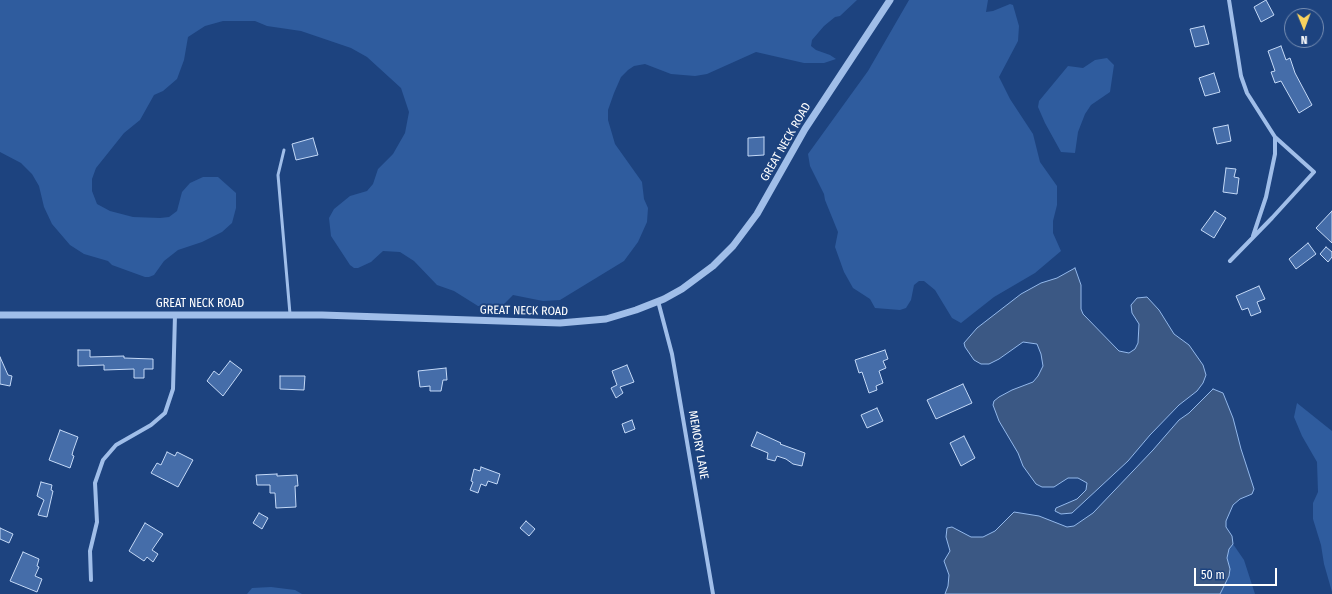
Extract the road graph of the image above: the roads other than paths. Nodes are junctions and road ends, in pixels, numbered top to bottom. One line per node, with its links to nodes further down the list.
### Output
1 (890, 0): 7 (street, GREAT NECK ROAD)
2 (1229, 0): 3 (street)
3 (1275, 137): 5 (street); 5 (street)
4 (284, 150): 8 (lane)
5 (1252, 238): 6 (street)
6 (1230, 261)
7 (658, 301): 8 (street, GREAT NECK ROAD); 12 (street, MEMORY LANE)
8 (290, 314): 10 (street, GREAT NECK ROAD)
9 (0, 315): 10 (street, GREAT NECK ROAD)
10 (175, 315): 11 (street)
11 (91, 580)
12 (713, 594)

